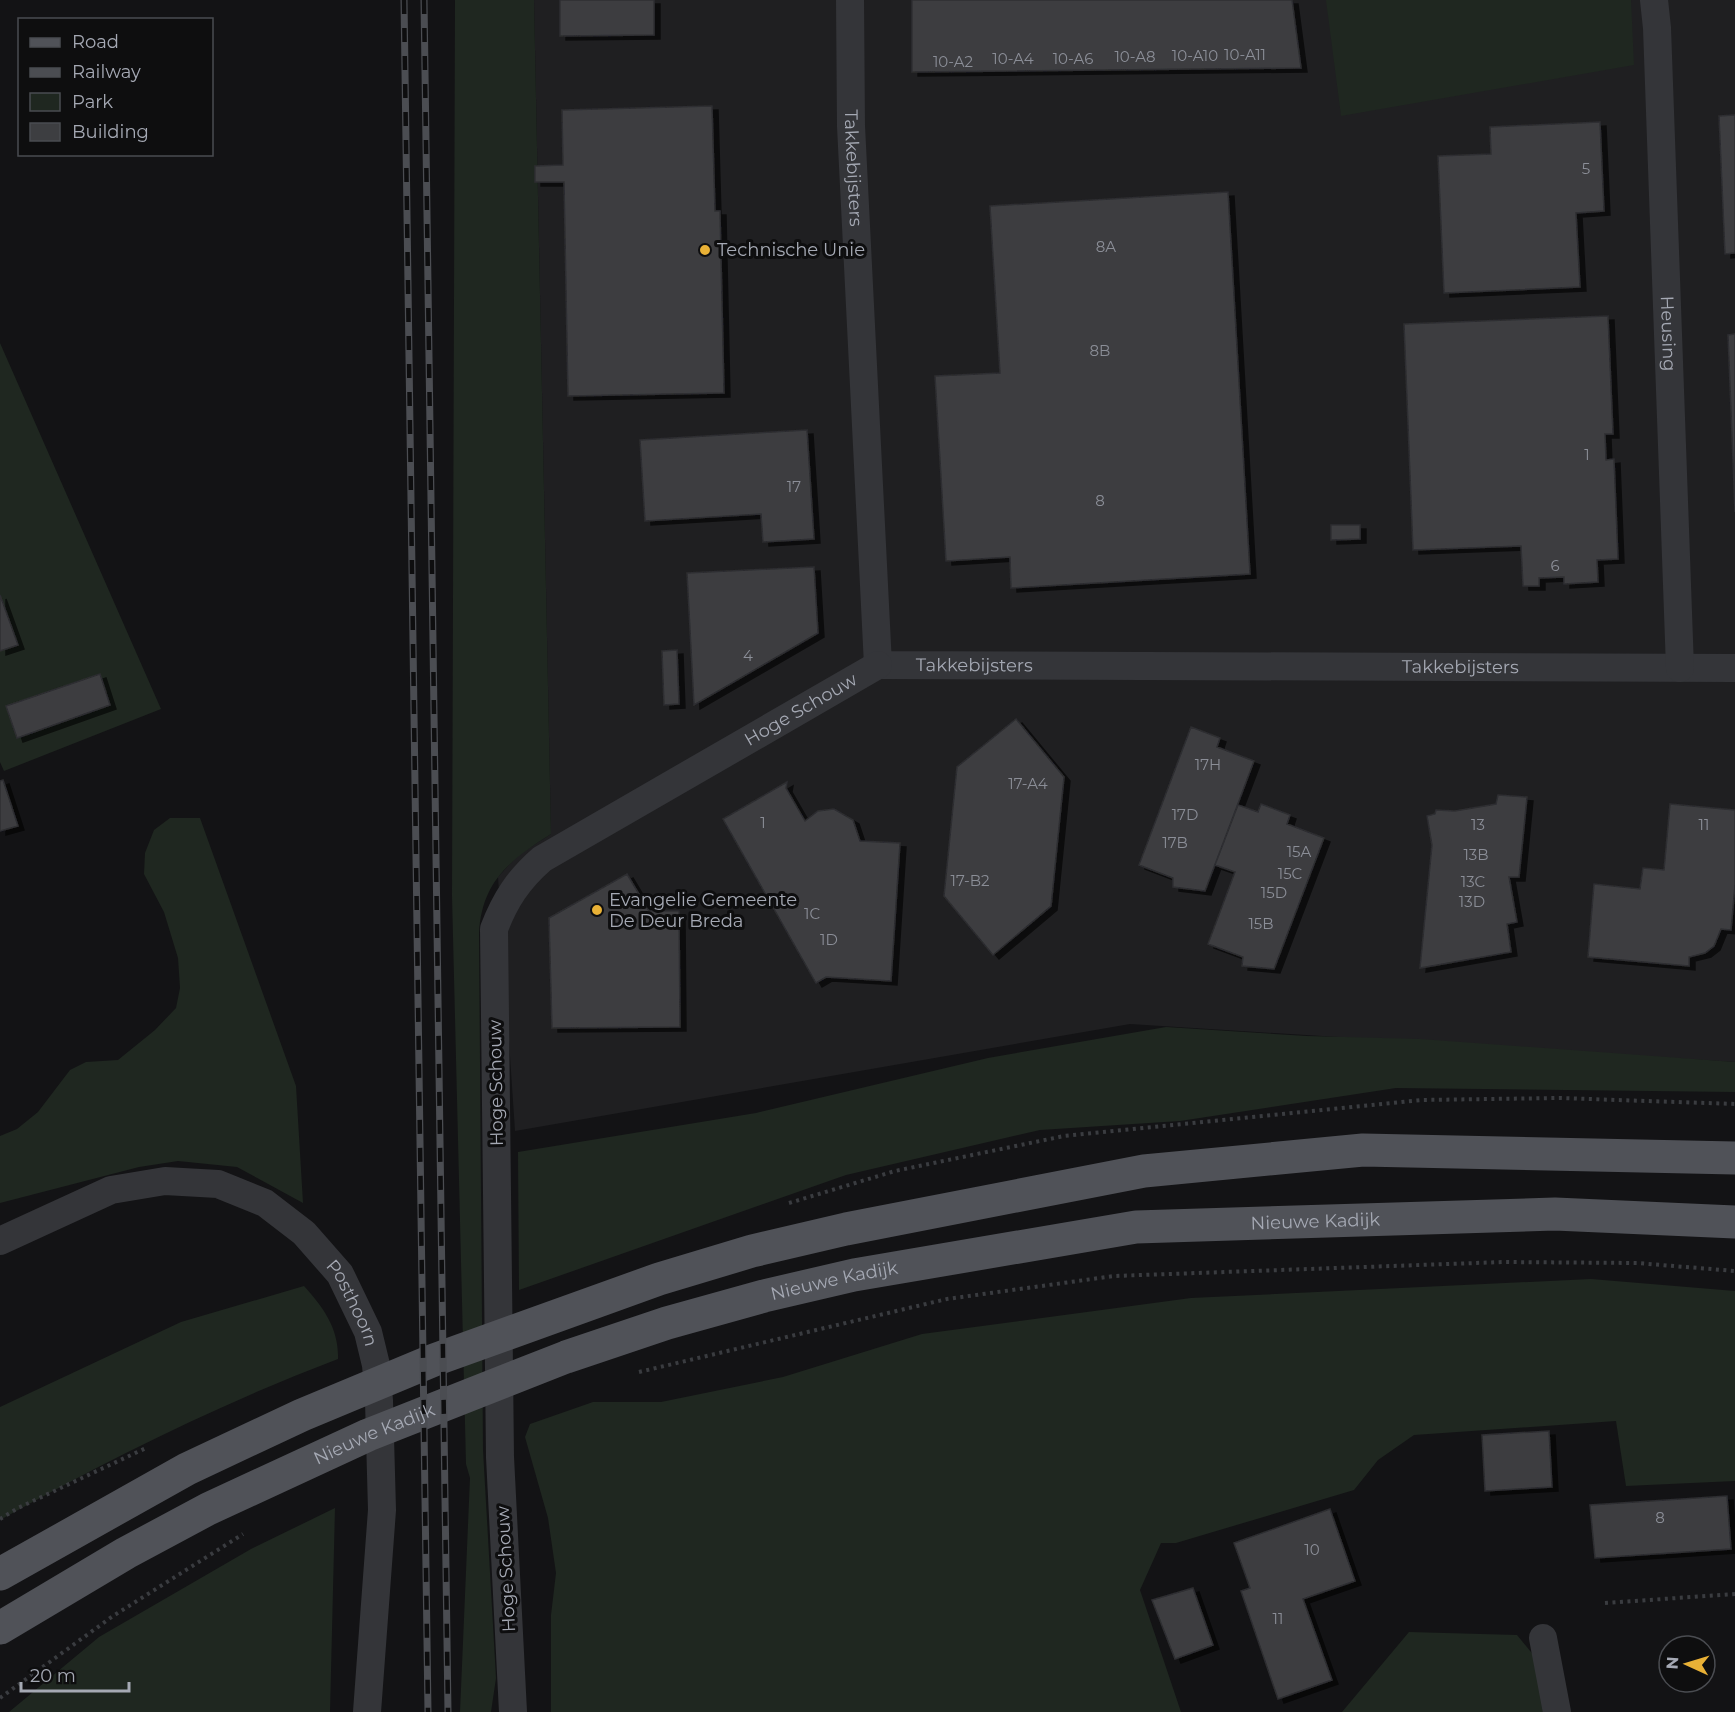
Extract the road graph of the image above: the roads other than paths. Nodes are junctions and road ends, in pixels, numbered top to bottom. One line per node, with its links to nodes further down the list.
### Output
1 (850, 0): 3 (street, Takkebijsters)
2 (1654, 0): 4 (street, Heusing)
3 (879, 665): 4 (street, Takkebijsters); 13 (street, Hoge Schouw)
4 (1680, 668): 5 (street, Takkebijsters)
5 (1735, 668)
6 (1735, 1158): 9 (main road)
7 (1735, 1222): 10 (main road, Nieuwe Kadijk)
8 (0, 1241): 12 (street, Posthoorn)
9 (0, 1574)
10 (0, 1628)
11 (1543, 1638): 14 (street)
12 (368, 1712)
13 (513, 1712)
14 (1557, 1712)

